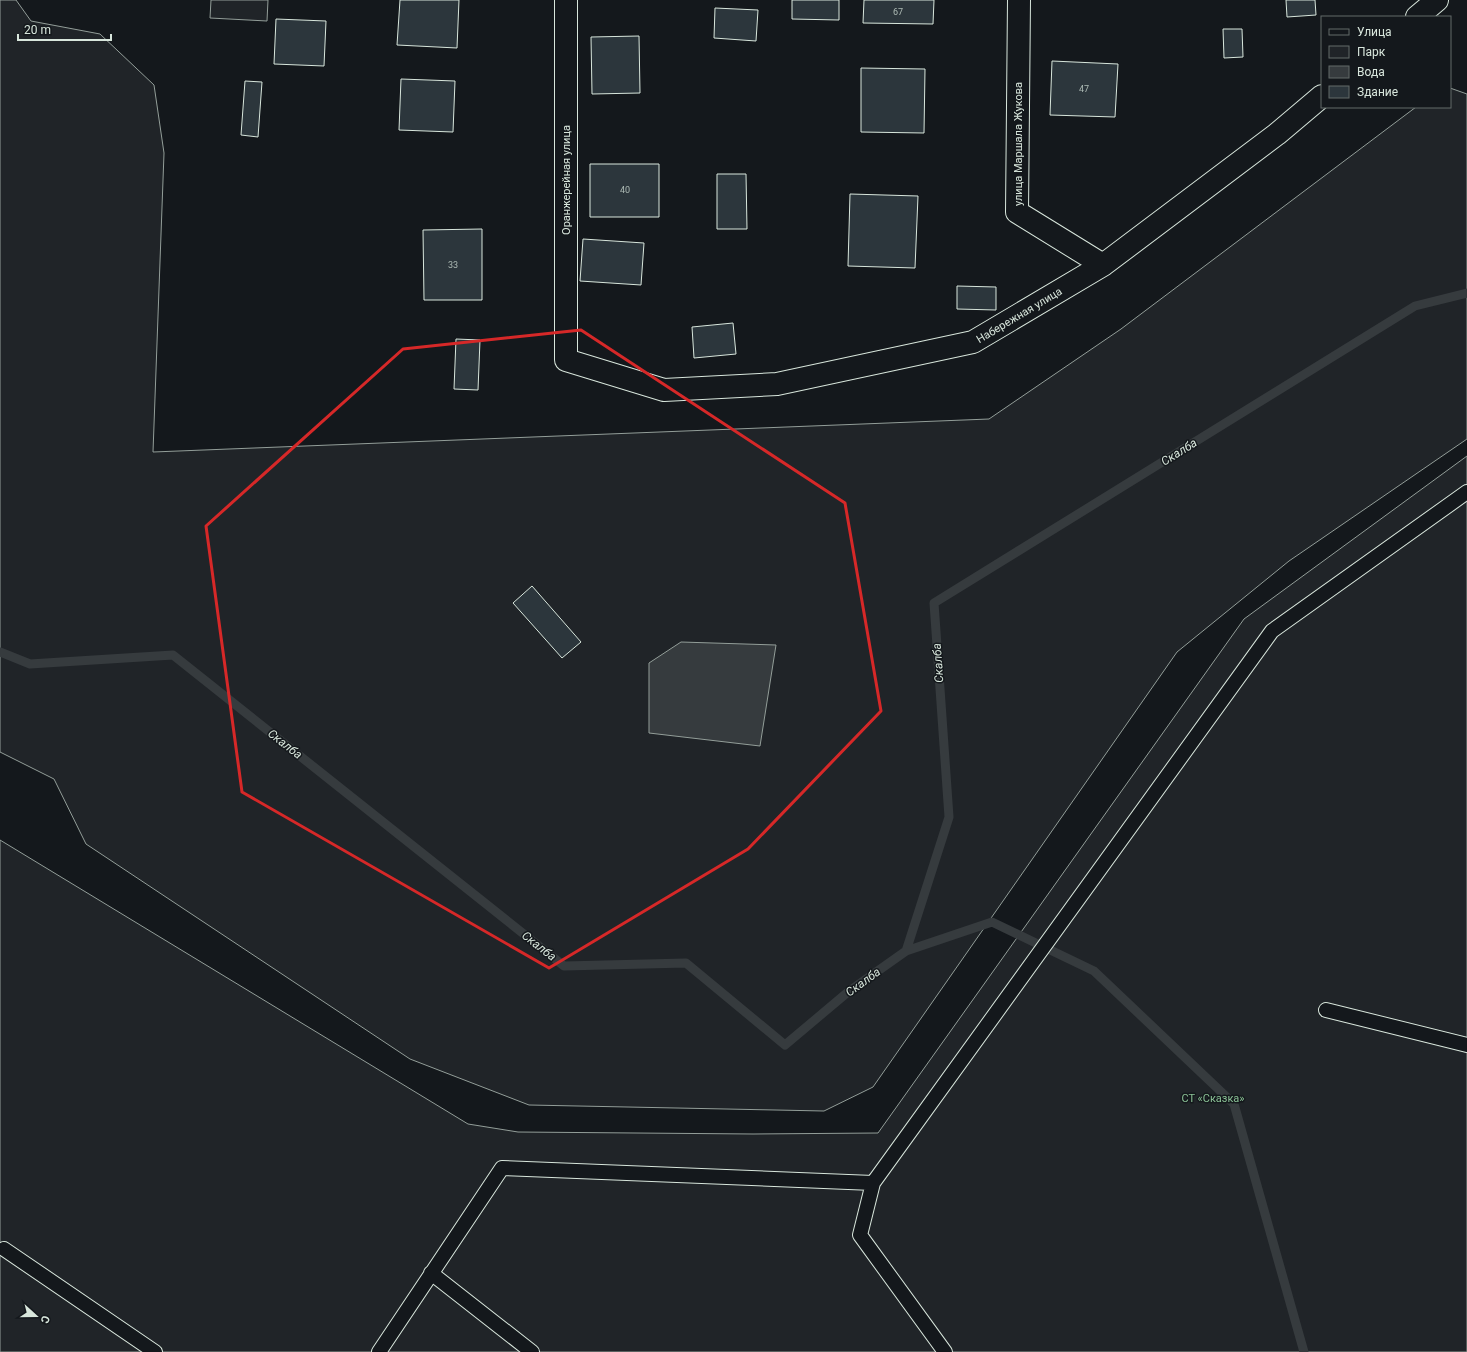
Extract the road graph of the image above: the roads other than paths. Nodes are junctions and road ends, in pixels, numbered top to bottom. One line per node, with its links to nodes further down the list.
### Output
1 (566, 0): 7 (street, Оранжерейная улица)
2 (1019, 0): 6 (street, улица Маршала Жукова)
3 (1437, 0): 4 (street)
4 (1418, 16)
5 (1321, 97): 6 (street, Набережная улица)
6 (1103, 265): 7 (street, Набережная улица)
7 (566, 360)
8 (1467, 492): 11 (lane)
9 (1326, 1010): 10 (lane)
10 (1467, 1045)
11 (873, 1183): 13 (lane); 17 (lane)
12 (4, 1249): 14 (lane)
13 (431, 1273): 15 (lane); 16 (lane)
14 (155, 1352)
15 (379, 1352)
16 (532, 1352)
17 (945, 1352)

